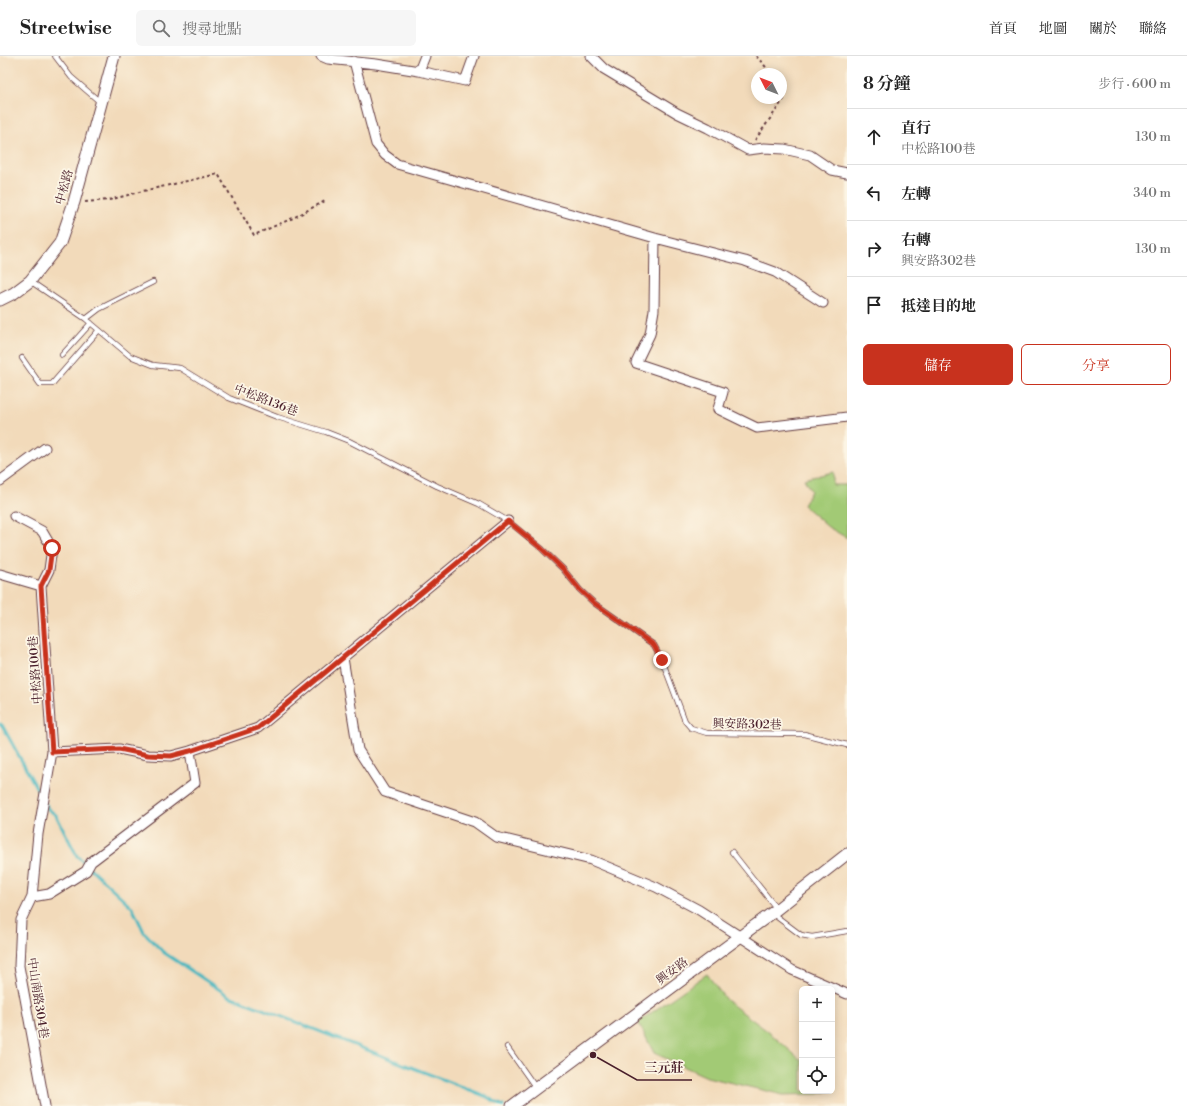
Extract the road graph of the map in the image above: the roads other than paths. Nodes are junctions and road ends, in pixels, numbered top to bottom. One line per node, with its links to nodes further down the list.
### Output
1 (55, 56): 9 (lane)
2 (114, 56): 9 (street, 中松路)
3 (321, 56): 7 (street)
4 (425, 56): 8 (street)
5 (474, 56): 8 (street)
6 (591, 56): 10 (street)
7 (354, 61): 8 (street); 11 (street)
8 (419, 71)
9 (100, 102): 12 (street, 中松路)
10 (847, 173)
11 (655, 238): 15 (street); 21 (street)
12 (30, 281): 14 (street, 中松路); 16 (lane, 中松路136巷)
13 (153, 282): 16 (lane)
14 (0, 300)
15 (823, 303)
16 (86, 319): 17 (lane, 中松路136巷)
17 (91, 322): 18 (lane, 中松路136巷); 19 (lane)
18 (99, 330): 20 (lane); 25 (lane, 中松路136巷)
19 (62, 355)
20 (22, 358)
21 (847, 417)
22 (45, 448): 23 (street)
23 (0, 481)
24 (14, 516): 27 (street, 中松路100巷)
25 (508, 521): 28 (street); 29 (lane, 興安路302巷)
26 (0, 574): 27 (street)
27 (41, 586): 31 (street, 中松路100巷)
28 (343, 658): 30 (street); 37 (street)
29 (847, 745)
30 (190, 751): 31 (street); 34 (street)
31 (52, 752): 34 (street, 中山南路304巷)
32 (732, 852): 35 (lane)
33 (847, 854): 35 (street, 興安路)
34 (32, 896): 41 (street, 中山南路304巷)
35 (774, 911): 36 (lane); 37 (street, 興安路)
36 (847, 932)
37 (740, 936): 38 (street); 40 (street, 興安路)
38 (847, 994)
39 (507, 1047): 40 (lane)
40 (536, 1088): 42 (street, 興安路)
41 (45, 1106)
42 (512, 1106)

